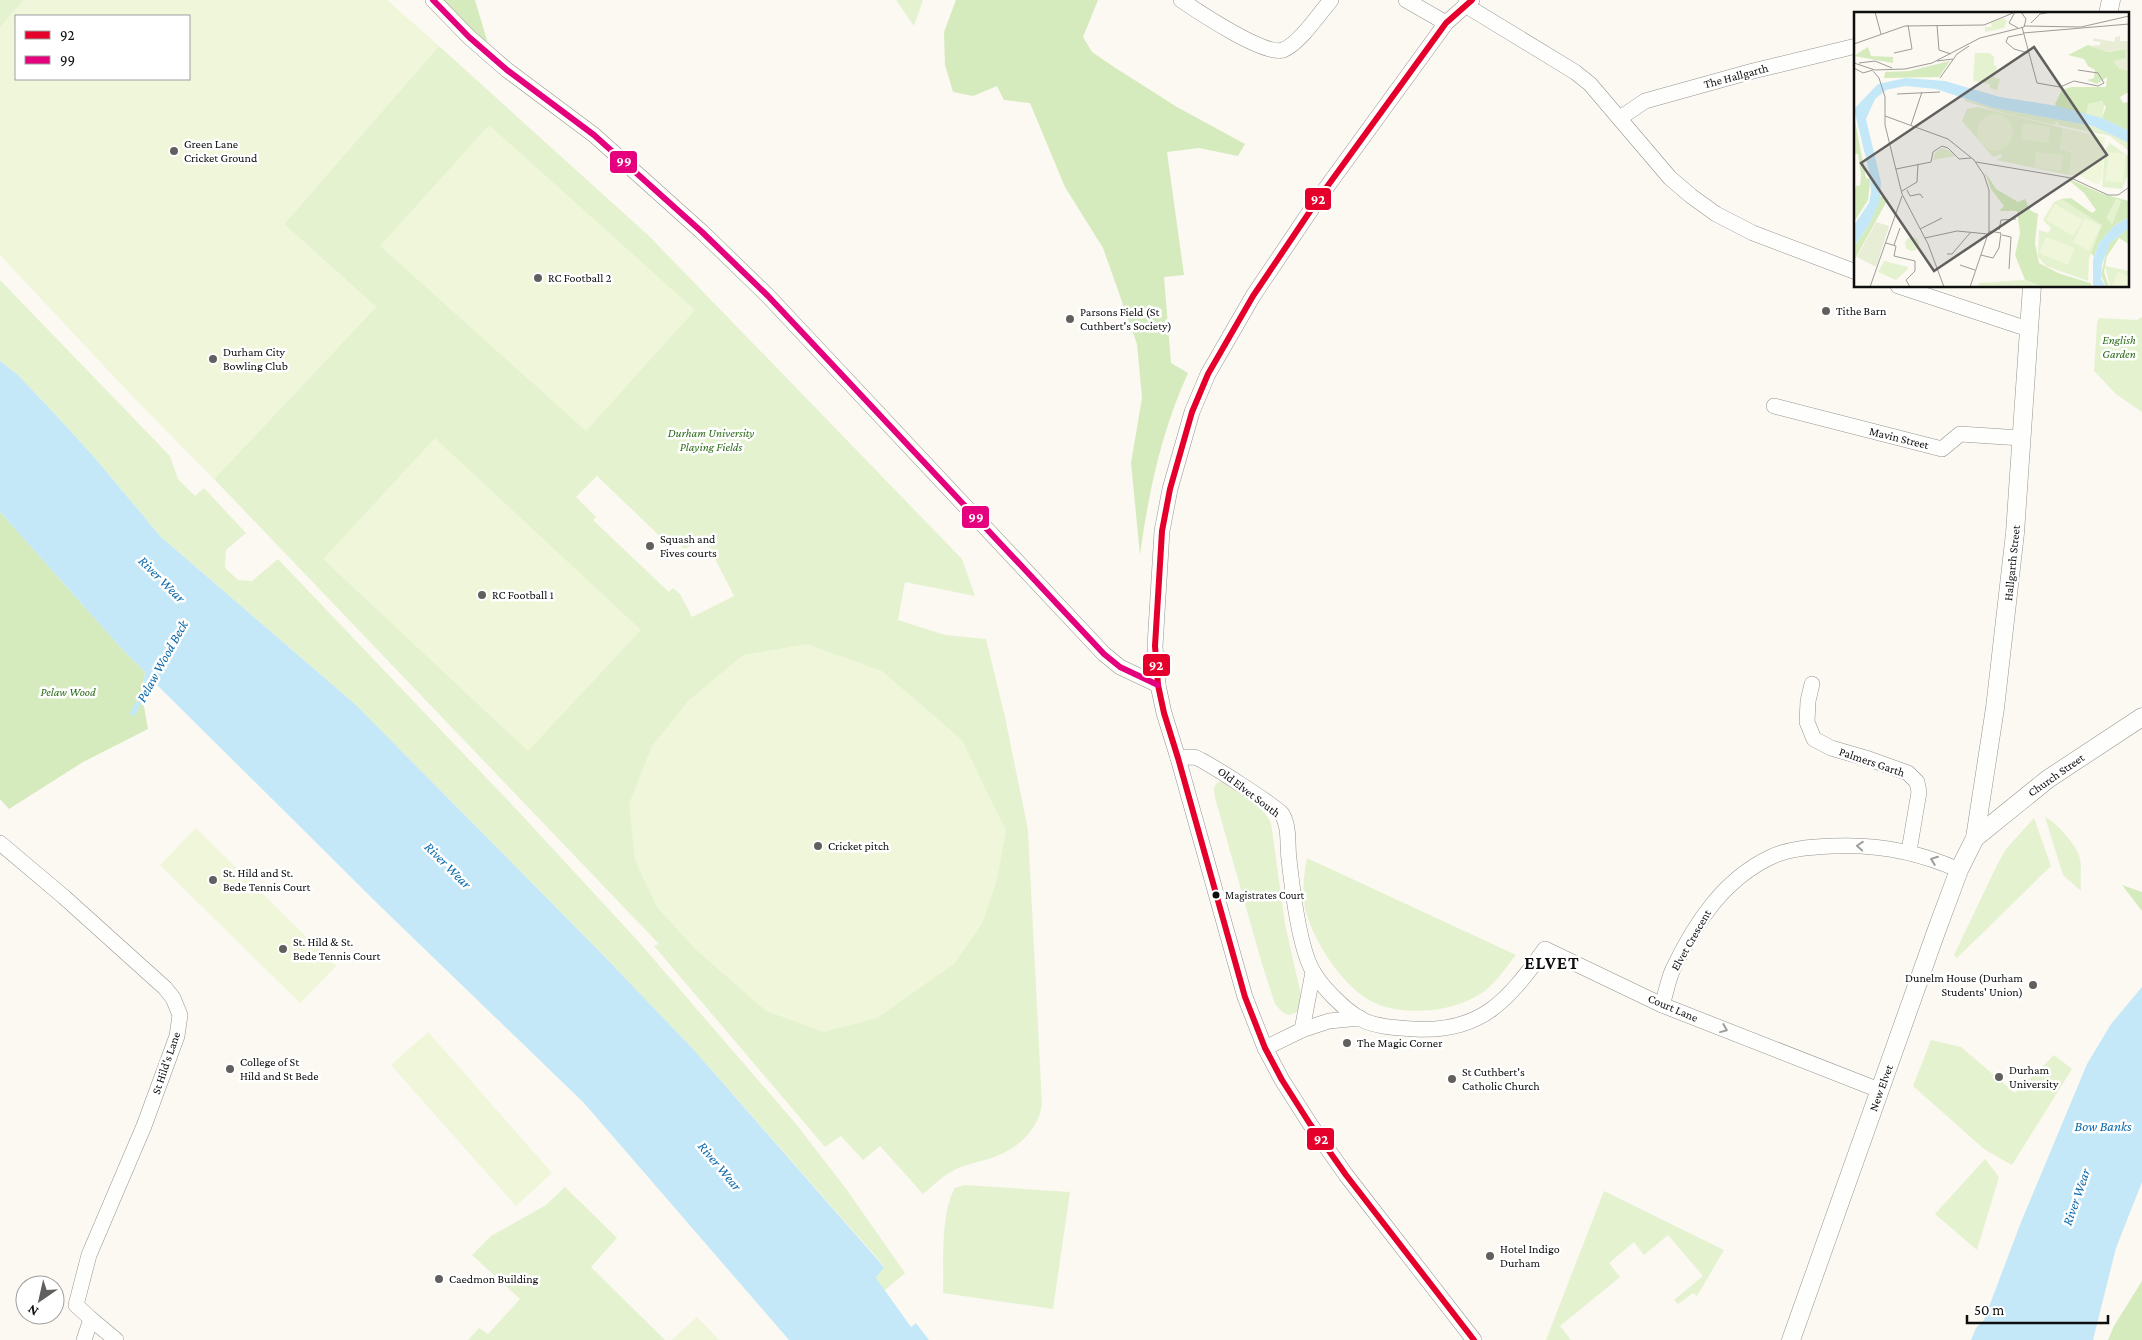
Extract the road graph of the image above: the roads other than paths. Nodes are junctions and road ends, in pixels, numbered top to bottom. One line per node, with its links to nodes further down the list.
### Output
1 (433, 0): 16 (street)
2 (1181, 0): 3 (street)
3 (1331, 0)
4 (1406, 0): 6 (street)
5 (1469, 3): 6 (street); 8 (street)
6 (1446, 23): 16 (street)
7 (1854, 46): 8 (street, The Hallgarth)
8 (1620, 118): 9 (street)
9 (1854, 271)
10 (1904, 288): 12 (street)
11 (2032, 288): 12 (street, Hallgarth Street)
12 (2028, 329): 14 (street, Hallgarth Street)
13 (1774, 406): 14 (street, Mavin Street)
14 (2021, 438): 19 (street, Hallgarth Street)
15 (1812, 684): 21 (street, Palmers Garth)
16 (1158, 685): 18 (street)
17 (2142, 717): 19 (street, Church Street)
18 (1178, 758): 23 (street, Old Elvet South); 28 (street)
19 (1975, 838): 22 (street, New Elvet)
20 (0, 843): 30 (street, St Hild's Lane)
21 (1909, 851): 22 (street, Elvet Crescent, one-way to 21); 24 (street, Elvet Crescent, one-way to 24)
22 (1959, 870): 29 (street, New Elvet)
23 (1313, 972): 26 (street, Old Elvet South); 27 (street)
24 (1662, 1005): 25 (street, Court Lane); 29 (street, Court Lane, one-way to 29)
25 (1492, 1011): 26 (street, Old Elvet South)
26 (1360, 1018): 27 (street, Old Elvet South)
27 (1302, 1030): 28 (street, Old Elvet South)
28 (1265, 1048): 33 (street)
29 (1879, 1090): 34 (street, New Elvet)
30 (91, 1319): 31 (street); 32 (street)
31 (84, 1340)
32 (116, 1340)
33 (1474, 1340)
34 (1791, 1340)

